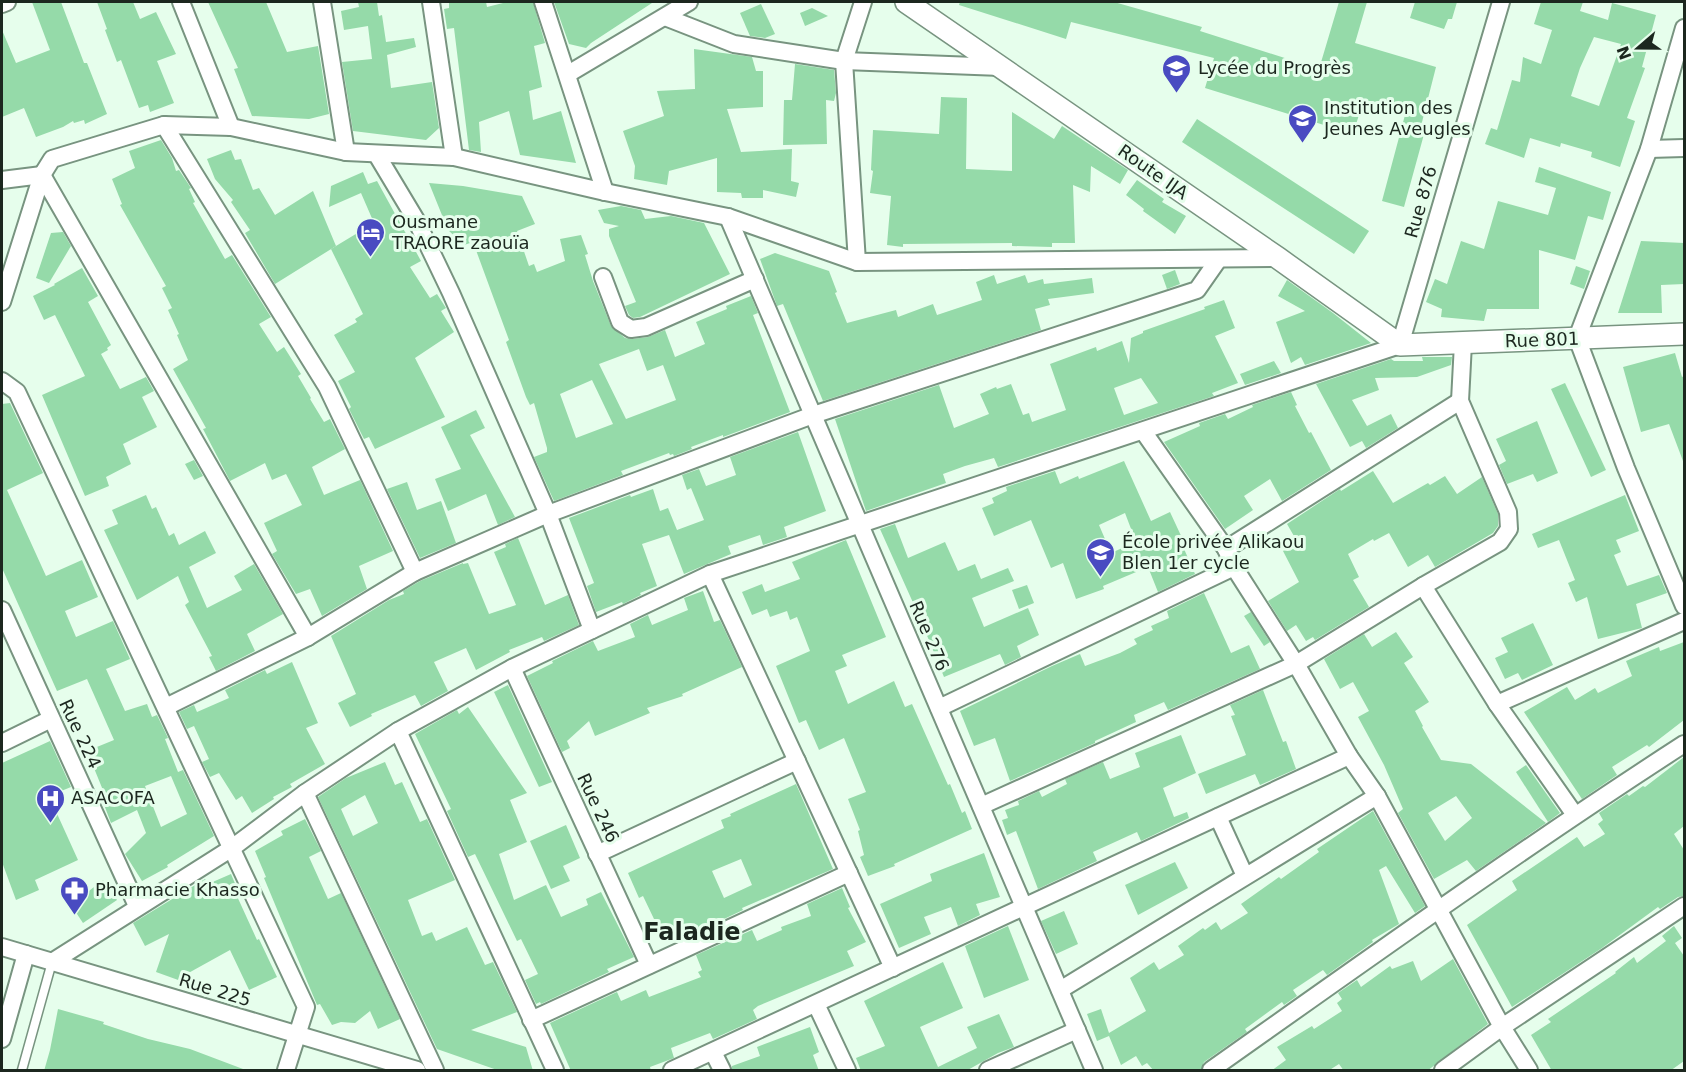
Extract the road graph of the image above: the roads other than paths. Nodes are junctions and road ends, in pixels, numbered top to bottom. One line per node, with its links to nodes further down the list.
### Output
1 (7, 2): 10 (street)
2 (181, 2): 17 (street)
3 (322, 2): 20 (street)
4 (431, 2): 22 (street)
5 (543, 2): 15 (street)
6 (689, 2): 11 (street)
7 (863, 2): 13 (street)
8 (906, 2): 14 (street, Route IJA)
9 (1501, 2): 36 (street, Rue 876)
10 (2, 4)
11 (665, 17): 13 (street); 15 (street)
12 (1684, 28): 19 (street)
13 (844, 61): 14 (street); 29 (street)
14 (1001, 67): 27 (street, Route IJA)
15 (568, 74): 25 (street)
16 (164, 125): 17 (street); 23 (street); 45 (street)
17 (231, 127): 20 (street)
18 (1684, 148): 19 (street)
19 (1649, 149): 34 (street)
20 (346, 152): 21 (street)
21 (377, 155): 22 (street); 41 (street)
22 (454, 157): 25 (street)
23 (42, 175): 24 (street); 32 (street); 52 (street)
24 (2, 180)
25 (605, 192): 26 (street)
26 (728, 217): 29 (street); 31 (street, Rue 276)
27 (1278, 258): 28 (street); 36 (street, Route IJA)
28 (1218, 260): 29 (street); 39 (street)
29 (857, 262)
30 (603, 277): 31 (street)
31 (755, 279): 39 (street, Rue 276)
32 (2, 302)
33 (1684, 334): 34 (street, Rue 801)
34 (1577, 338): 35 (street, Rue 801); 48 (street)
35 (1464, 343): 36 (street, Rue 801); 38 (street)
36 (1400, 345): 40 (street)
37 (2, 381): 56 (street)
38 (1460, 401): 43 (street); 47 (street)
39 (813, 415): 41 (street); 42 (street, Rue 276)
40 (1143, 431): 42 (street); 43 (street)
41 (548, 514): 45 (street); 51 (street)
42 (861, 525): 46 (street); 57 (street, Rue 276)
43 (1226, 549): 44 (street)
44 (1234, 567): 53 (street); 57 (street)
45 (416, 572): 52 (street)
46 (710, 574): 51 (street); 63 (street)
47 (1423, 586): 53 (street); 55 (street)
48 (1684, 606)
49 (2, 610): 58 (street, Rue 224)
50 (1684, 621): 55 (street)
51 (592, 630): 54 (street)
52 (308, 637): 56 (street)
53 (1296, 664): 62 (street); 66 (street)
54 (512, 668): 59 (street); 70 (street, Rue 246)
55 (1497, 705): 67 (street)
56 (166, 707): 69 (street)
57 (939, 708): 66 (street, Rue 276)
58 (51, 719): 60 (street); 73 (street, Rue 224)
59 (398, 731): 64 (street); 84 (street)
60 (2, 743)
61 (1684, 744): 67 (street)
62 (1349, 756): 65 (street); 68 (street)
63 (797, 761): 70 (street); 71 (street)
64 (305, 793): 69 (street); 93 (street)
65 (1377, 796): 72 (street); 76 (street)
66 (981, 806): 75 (street, Rue 276)
67 (1575, 815): 76 (street)
68 (1218, 817): 72 (street); 75 (street)
69 (232, 848): 73 (street); 87 (street)
70 (597, 854): 80 (street, Rue 246)
71 (849, 873): 80 (street); 81 (street)
72 (1245, 876): 82 (street)
73 (137, 906): 79 (street)
74 (1684, 906): 85 (street)
75 (1024, 908): 81 (street); 82 (street, Rue 276)
76 (1438, 909): 85 (street); 100 (street)
77 (2, 947): 78 (street, Rue 225)
78 (26, 954): 79 (street, Rue 225); 88 (street)
79 (52, 962): 87 (street, Rue 225); 90 (lane)
80 (649, 965): 84 (street)
81 (893, 968): 83 (street)
82 (1060, 990): 86 (street, Rue 276)
83 (816, 1004): 89 (street); 97 (street)
84 (531, 1020): 94 (street)
85 (1502, 1027): 101 (street); 102 (street)
86 (1077, 1030): 98 (street); 99 (street, Rue 276)
87 (297, 1035): 91 (street); 92 (street, Rue 225)
88 (2, 1040)
89 (713, 1052): 95 (street); 96 (street)
90 (22, 1071)
91 (285, 1071)
92 (417, 1071)
93 (435, 1071)
94 (555, 1071)
95 (672, 1071)
96 (722, 1071)
97 (847, 1071)
98 (988, 1071)
99 (1094, 1071)
100 (1211, 1071)
101 (1443, 1071)
102 (1529, 1071)

